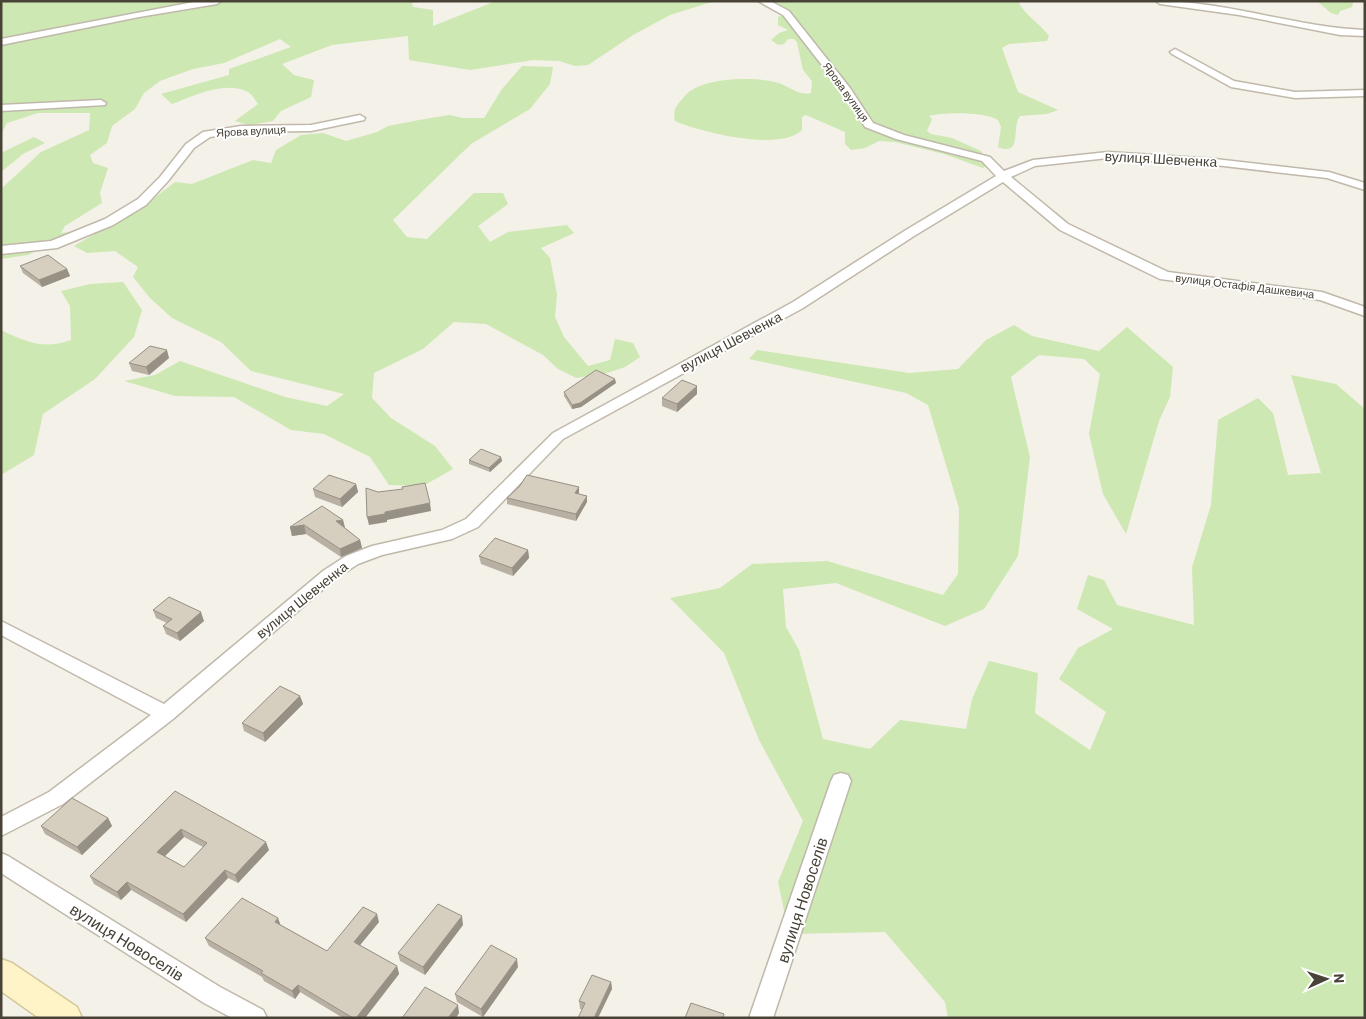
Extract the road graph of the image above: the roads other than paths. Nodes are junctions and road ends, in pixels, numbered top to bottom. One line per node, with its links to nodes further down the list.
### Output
1 (218, 1): 5 (street)
2 (762, 1): 11 (street, Ярова вулиця)
3 (1160, 1): 4 (street)
4 (1365, 33)
5 (1, 42)
6 (1175, 52): 7 (street)
7 (1365, 93)
8 (100, 103): 9 (street)
9 (1, 108)
10 (360, 118): 13 (street, Ярова вулиця)
11 (1003, 176): 12 (street, вулиця Шевченка); 14 (street, вулиця Остафія Дашкевича); 16 (street, вулиця Шевченка)
12 (1365, 187)
13 (1, 250)
14 (1365, 312)
15 (1, 627): 16 (street)
16 (166, 714): 18 (street, вулиця Шевченка)
17 (841, 781): 23 (street, вулиця Новоселів)
18 (1, 827)
19 (1, 862): 22 (street, вулиця Новоселів)
20 (1, 973): 21 (street)
21 (66, 1018)
22 (256, 1018)
23 (760, 1018)

